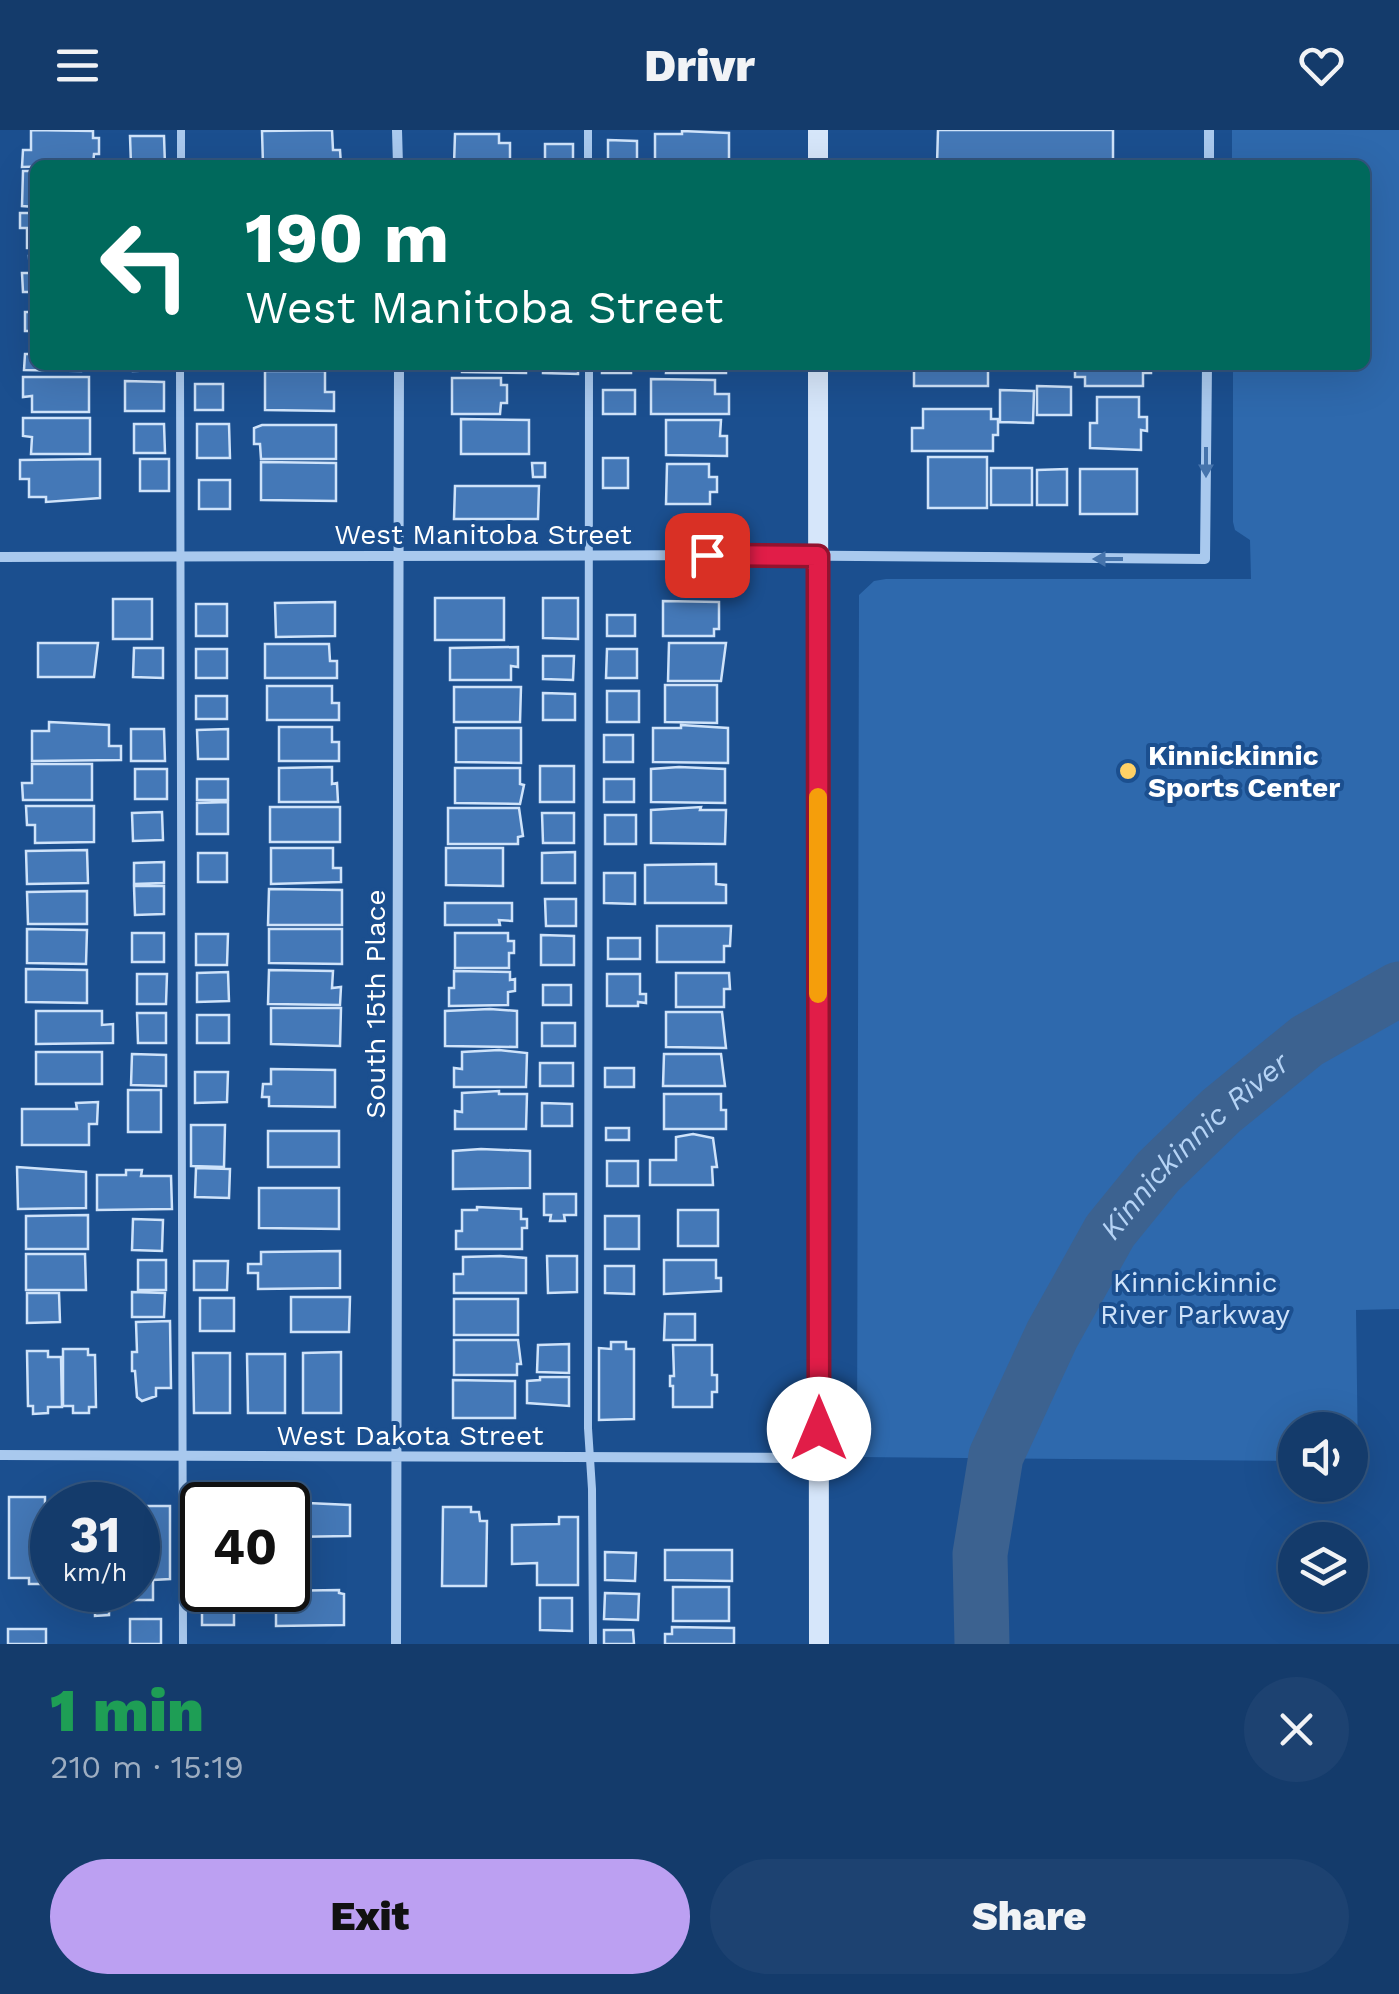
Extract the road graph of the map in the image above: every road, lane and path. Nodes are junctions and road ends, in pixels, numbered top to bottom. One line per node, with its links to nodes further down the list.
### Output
1 (181, 130): 6 (lane)
2 (398, 130): 7 (street)
3 (588, 130): 8 (lane)
4 (818, 130): 9 (street)
5 (1209, 130): 10 (street)
6 (181, 160)
7 (398, 160)
8 (588, 160)
9 (818, 160)
10 (1208, 160)
11 (180, 370): 20 (lane)
12 (398, 370): 16 (street, South 15th Place)
13 (589, 370): 17 (lane)
14 (818, 370): 18 (street)
15 (1207, 370): 18 (street, West Manitoba Street, one-way to 18)
16 (399, 556): 17 (street, West Manitoba Street); 20 (street, West Manitoba Street); 23 (street, South 15th Place)
17 (589, 556): 18 (street, West Manitoba Street); 24 (lane)
18 (818, 556): 25 (street)
19 (0, 557): 20 (street, West Manitoba Street)
20 (179, 558): 22 (lane)
21 (0, 1455): 22 (street, West Dakota Street)
22 (182, 1457): 23 (street, West Dakota Street); 26 (lane)
23 (396, 1457): 24 (street, West Dakota Street); 27 (street, South 15th Place)
24 (590, 1458): 25 (street, West Dakota Street); 28 (lane)
25 (819, 1458): 29 (street)
26 (182, 1644)
27 (396, 1644)
28 (593, 1644)
29 (819, 1644)

